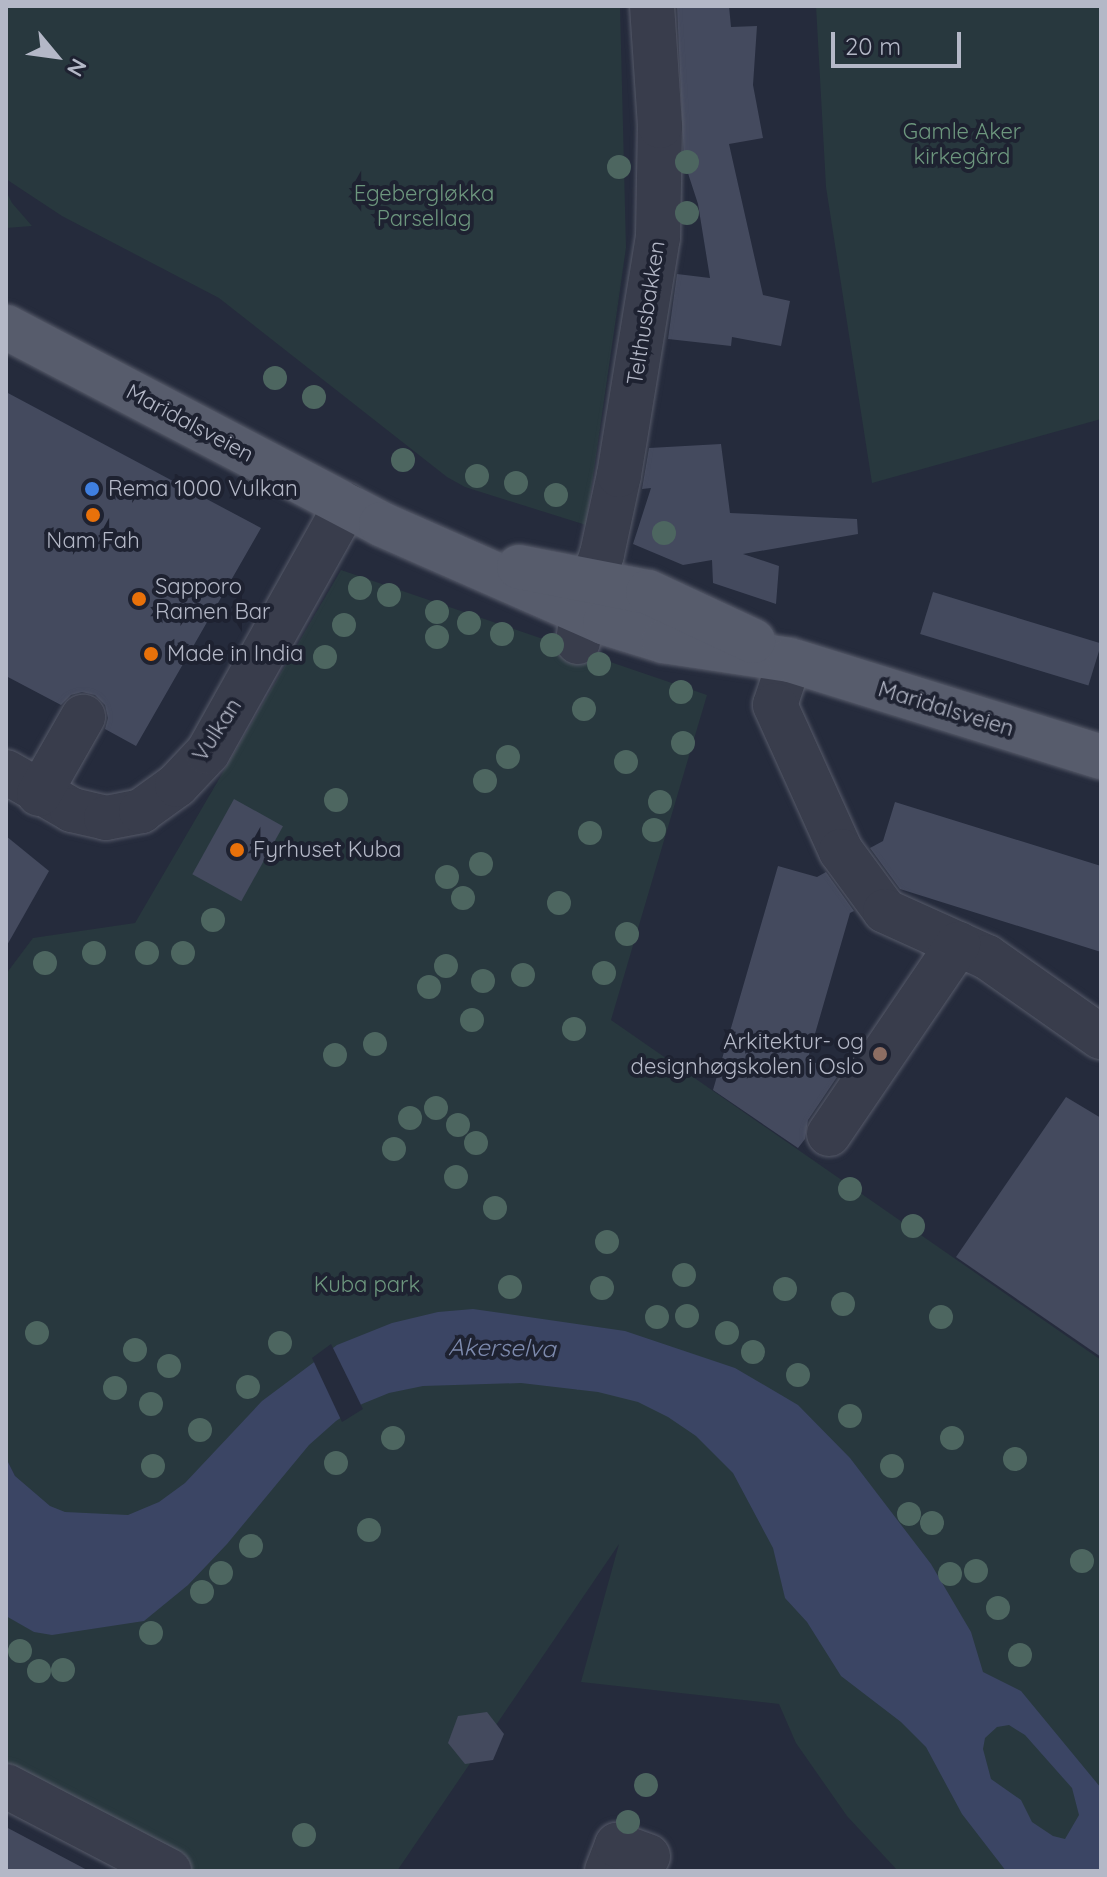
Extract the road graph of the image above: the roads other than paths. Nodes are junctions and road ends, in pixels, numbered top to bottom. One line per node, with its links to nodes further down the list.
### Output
1 (652, 6): 4 (street, Telthusbakken)
2 (6, 327): 3 (main road, Maridalsveien)
3 (346, 505): 4 (main road, Maridalsveien); 8 (street, Vulkan)
4 (584, 612): 5 (main road, Maridalsveien)
5 (790, 660): 7 (main road, Maridalsveien); 9 (street)
6 (83, 717): 8 (street)
7 (1101, 757)
8 (22, 783)
9 (958, 944): 10 (street); 11 (street)
10 (1101, 1037)
11 (829, 1134)
12 (6, 1786): 14 (street)
13 (648, 1856): 15 (street)
14 (169, 1871)
15 (607, 1871)

